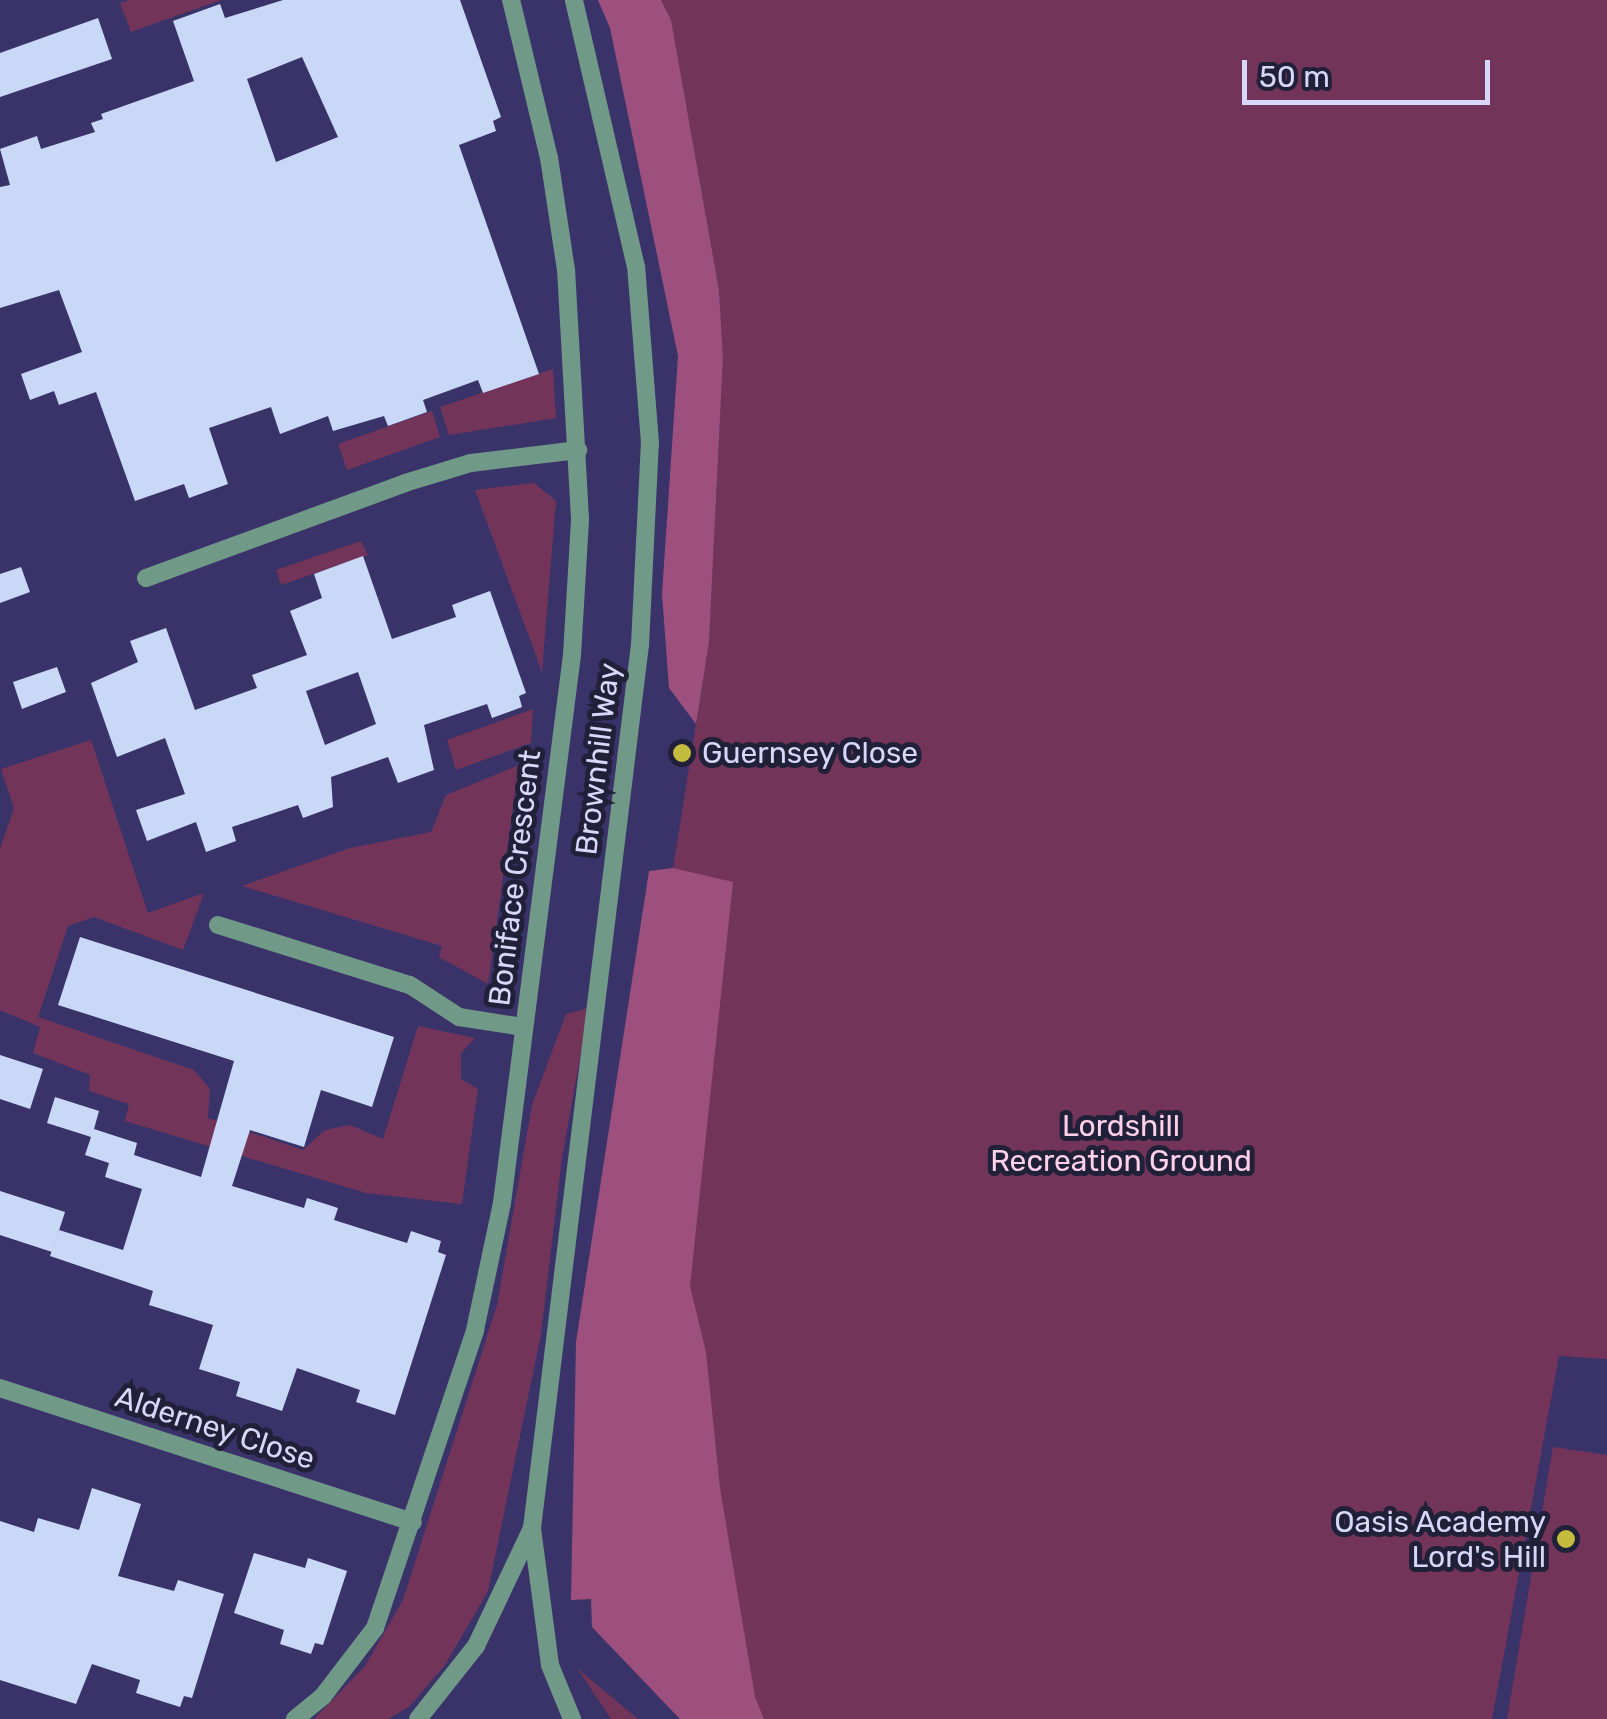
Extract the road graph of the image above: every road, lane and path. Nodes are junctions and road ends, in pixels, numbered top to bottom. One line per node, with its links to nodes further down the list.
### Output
1 (511, 0): 3 (street, Boniface Crescent)
2 (574, 0): 9 (street, Brownhill Way)
3 (578, 450): 4 (street); 6 (street, Boniface Crescent)
4 (146, 578)
5 (218, 925): 6 (street)
6 (523, 1027): 8 (street, Boniface Crescent)
7 (0, 1388): 8 (street, Alderney Close)
8 (413, 1522): 10 (street, Boniface Crescent)
9 (532, 1528): 11 (street, Brownhill Way); 12 (street, Brownhill Way)
10 (294, 1719)
11 (418, 1719)
12 (572, 1719)

